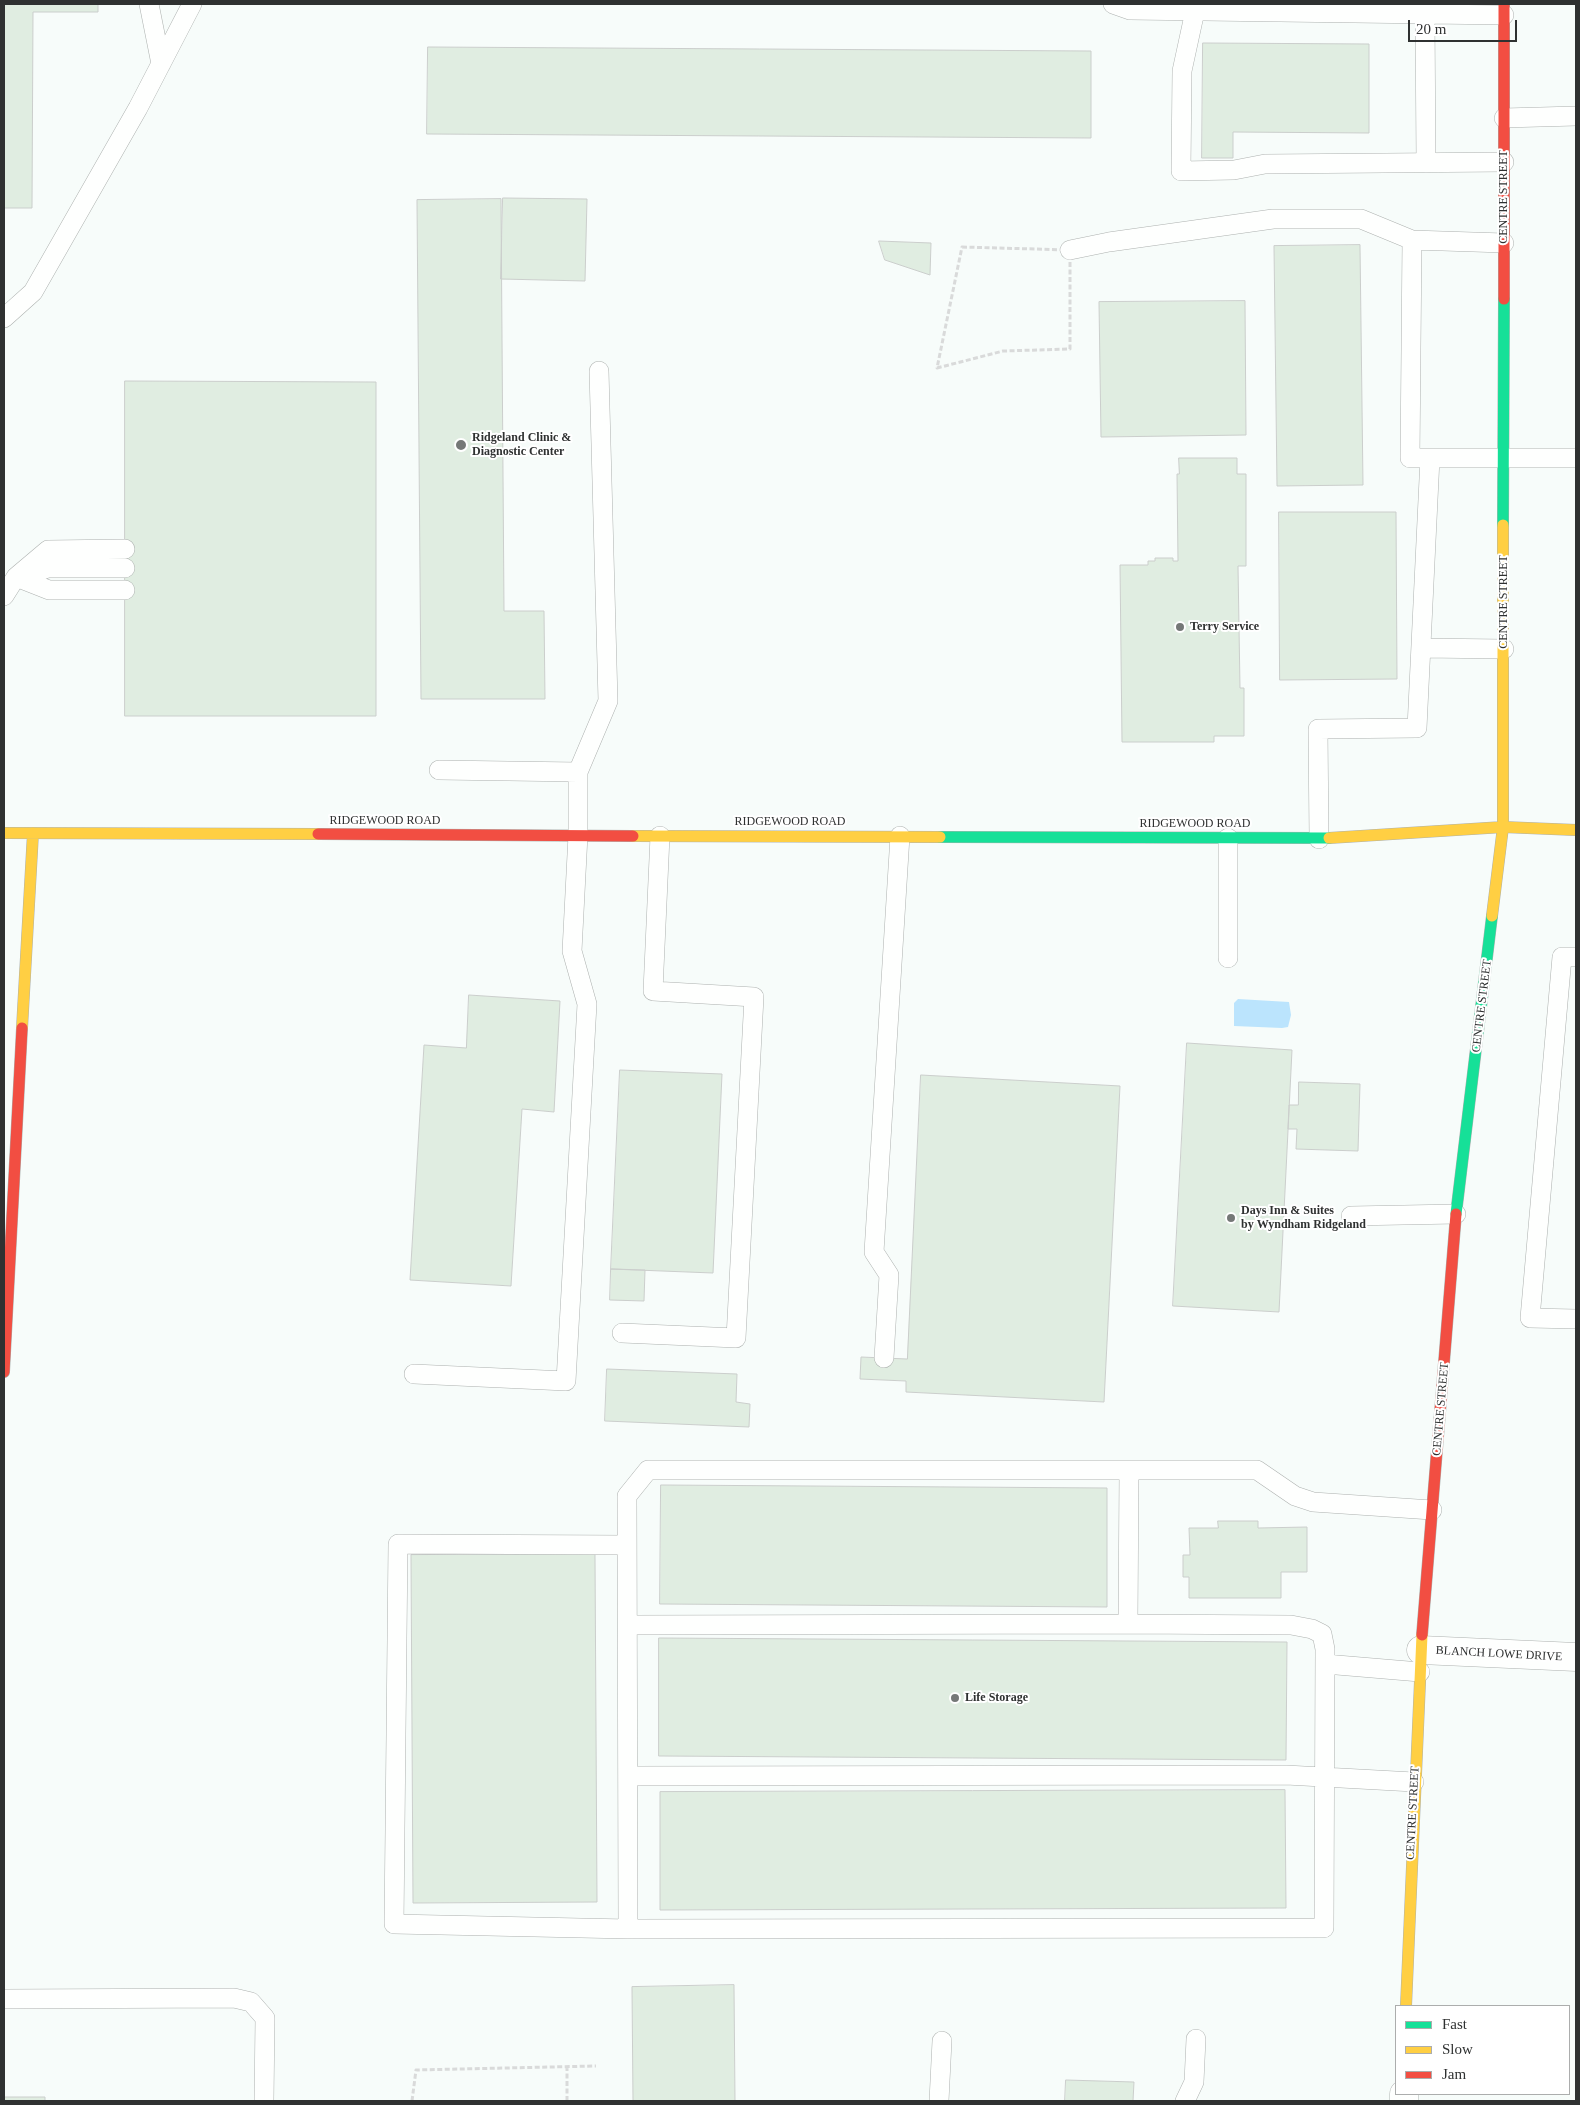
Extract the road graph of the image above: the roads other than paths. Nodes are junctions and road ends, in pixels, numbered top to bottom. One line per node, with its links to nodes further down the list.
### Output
1 (149, 4): 8 (lane)
2 (163, 4): 8 (lane)
3 (192, 4): 8 (lane)
4 (1113, 4): 6 (lane)
5 (1504, 10): 7 (lane); 10 (street, CENTRE STREET)
6 (1195, 11): 7 (lane); 12 (lane)
7 (1425, 14): 12 (lane)
8 (161, 64): 16 (lane)
9 (1576, 116): 10 (lane)
10 (1504, 118): 11 (street, CENTRE STREET)
11 (1504, 162): 12 (lane); 14 (street, CENTRE STREET)
12 (1426, 163)
13 (1412, 240): 14 (lane); 15 (lane); 18 (lane)
14 (1504, 243): 19 (street, CENTRE STREET)
15 (1070, 250)
16 (4, 318)
17 (599, 371): 29 (lane)
18 (1430, 458): 19 (lane); 26 (lane)
19 (1504, 458): 20 (lane); 27 (street, CENTRE STREET)
20 (1576, 458)
21 (125, 549): 23 (lane)
22 (125, 568): 23 (lane)
23 (16, 577): 24 (lane); 25 (lane)
24 (125, 590)
25 (4, 596)
26 (1422, 648): 27 (lane); 38 (lane)
27 (1504, 649): 30 (street, CENTRE STREET)
28 (439, 770): 29 (lane)
29 (578, 772): 34 (lane)
30 (1503, 827): 31 (street, RIDGEWOOD ROAD); 38 (street, RIDGEWOOD ROAD); 41 (street, CENTRE STREET)
31 (1576, 830)
32 (4, 833): 33 (street, RIDGEWOOD ROAD)
33 (33, 833): 34 (street, RIDGEWOOD ROAD); 46 (street)
34 (578, 835): 35 (street, RIDGEWOOD ROAD); 47 (lane)
35 (660, 836): 36 (street, RIDGEWOOD ROAD); 44 (lane)
36 (900, 836): 37 (street, RIDGEWOOD ROAD); 45 (lane)
37 (1228, 838): 38 (street, RIDGEWOOD ROAD); 40 (lane)
38 (1320, 839)
39 (1576, 957): 43 (lane)
40 (1228, 958)
41 (1456, 1214): 42 (lane); 49 (street, CENTRE STREET)
42 (1351, 1216)
43 (1576, 1319)
44 (622, 1333)
45 (884, 1358)
46 (4, 1372)
47 (414, 1374)
48 (1129, 1470): 49 (lane); 50 (lane); 51 (lane)
49 (1432, 1510): 54 (street, CENTRE STREET)
50 (627, 1545): 52 (lane); 59 (lane)
51 (1128, 1624): 52 (lane); 55 (lane)
52 (628, 1625): 56 (lane)
53 (1576, 1658): 54 (street, BLANCH LOWE DRIVE)
54 (1420, 1661): 55 (lane); 58 (street, CENTRE STREET)
55 (1326, 1664): 57 (lane)
56 (628, 1776): 57 (lane); 59 (lane)
57 (1325, 1778): 58 (lane); 59 (lane)
58 (1414, 1782): 61 (street, CENTRE STREET)
59 (628, 1929)
60 (4, 1999): 64 (lane)
61 (1406, 2005)
62 (1196, 2039): 66 (lane)
63 (942, 2040): 65 (lane)
64 (264, 2101)
65 (939, 2101)
66 (1185, 2101)

